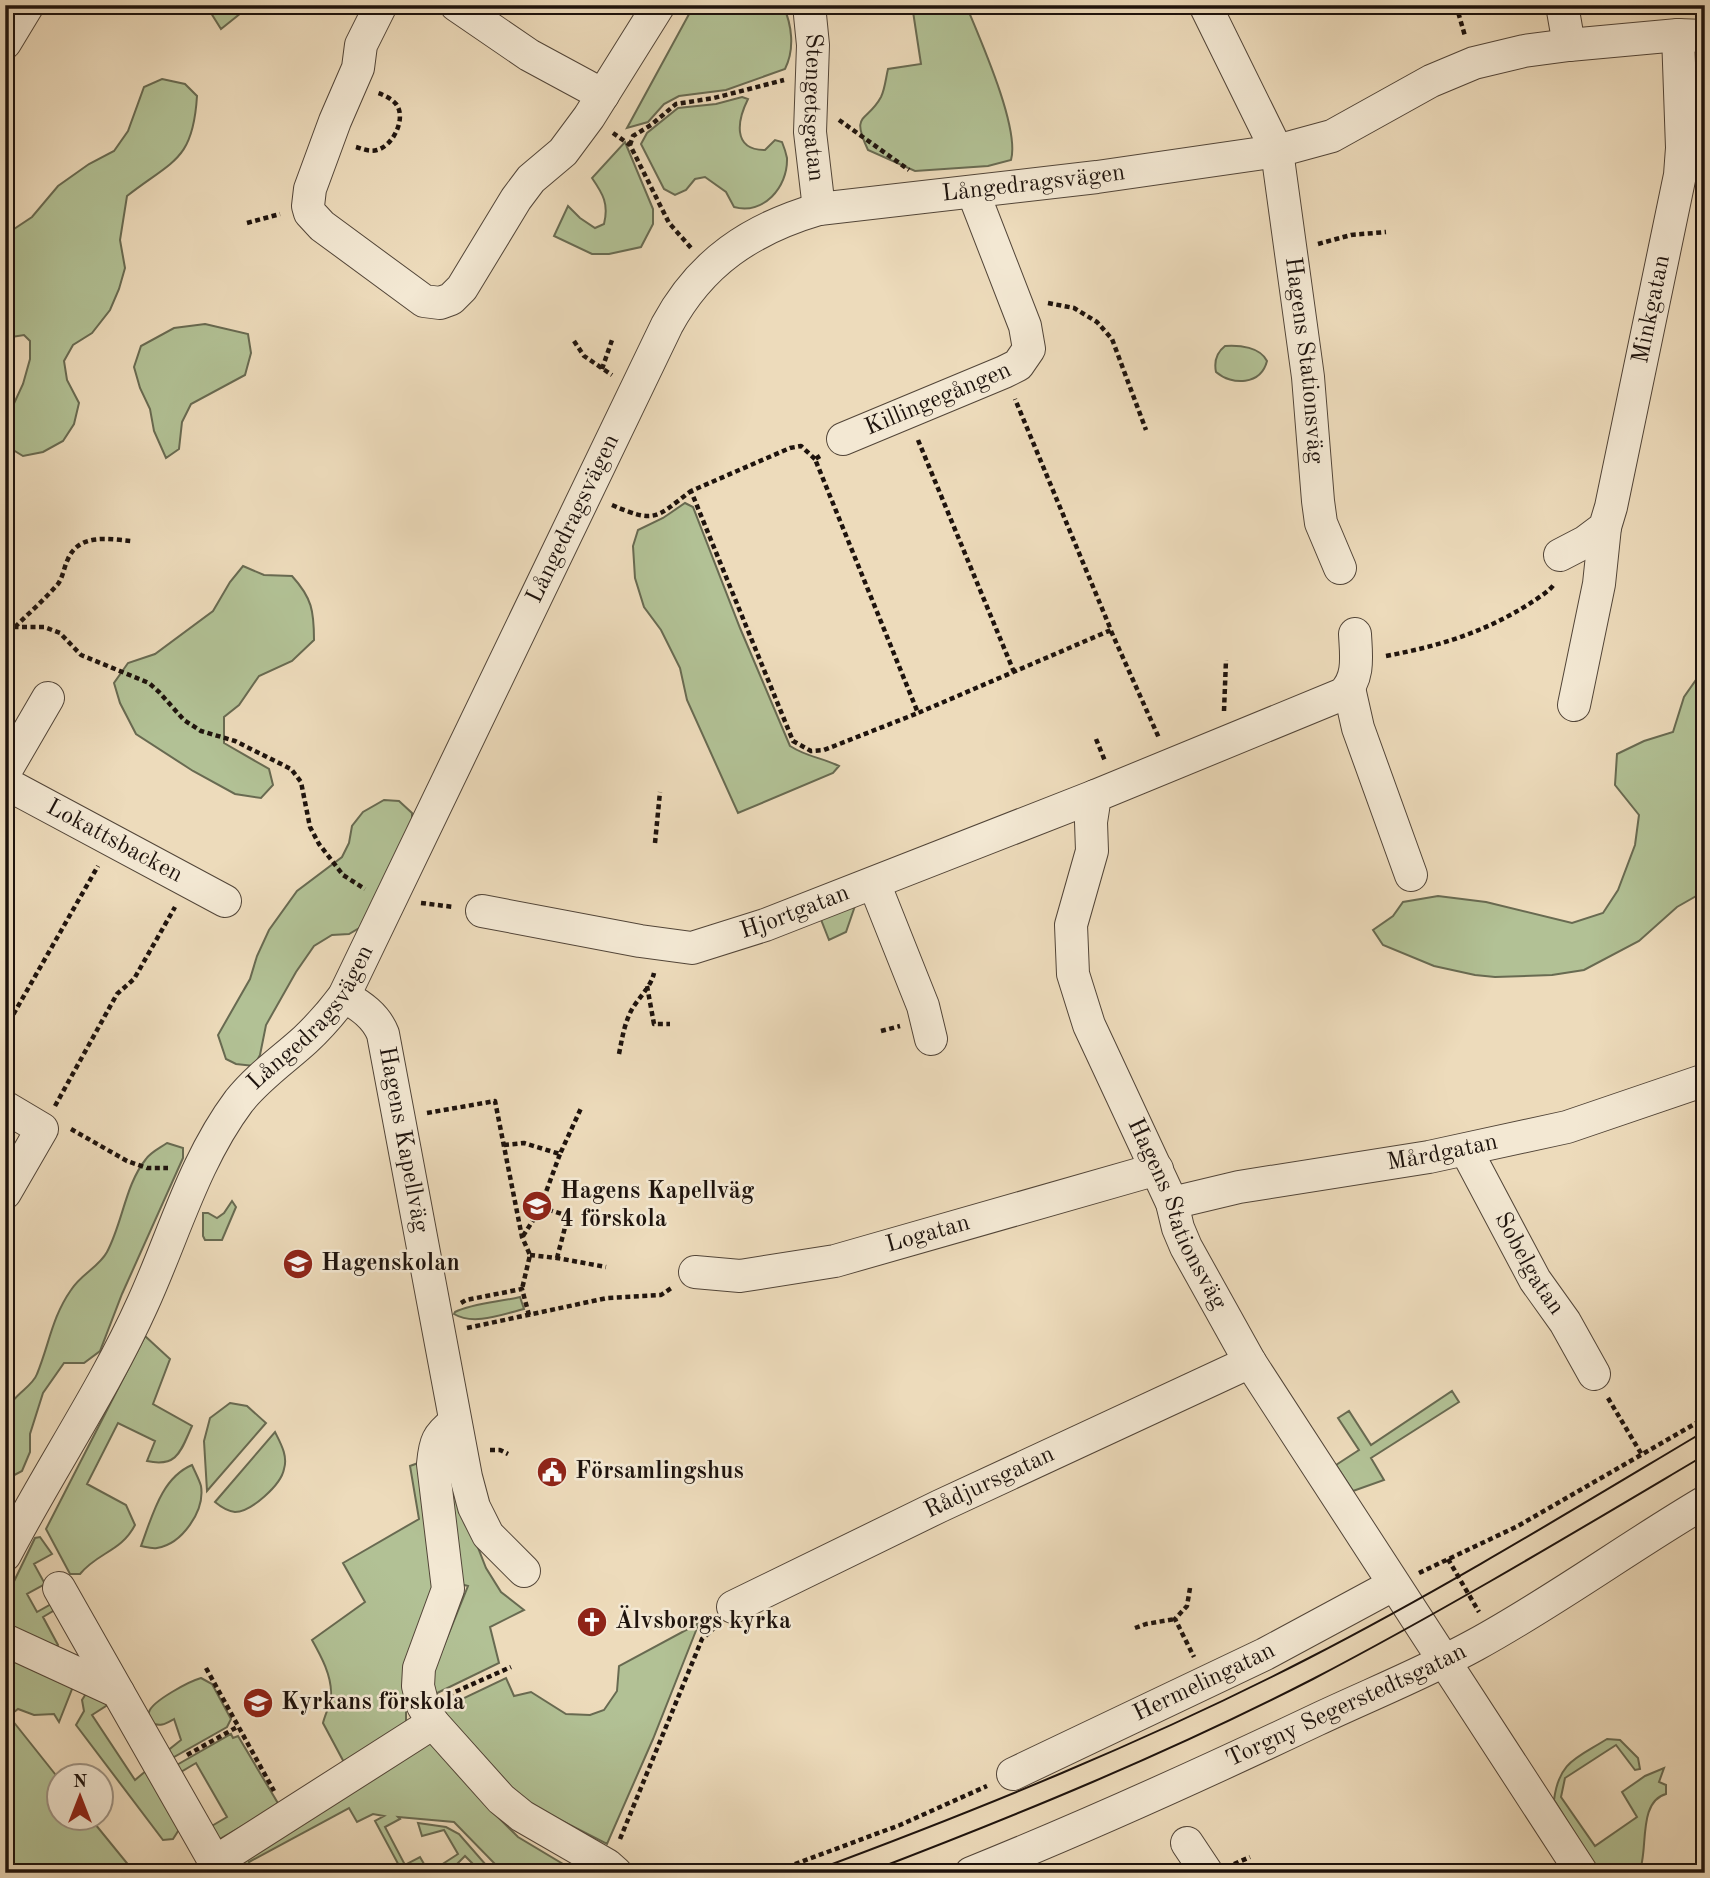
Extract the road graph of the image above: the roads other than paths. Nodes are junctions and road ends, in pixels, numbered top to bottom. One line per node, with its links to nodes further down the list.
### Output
1 (28, 5): 9 (street)
2 (381, 5): 11 (street)
3 (456, 5): 11 (street)
4 (659, 5): 11 (street)
5 (808, 5): 14 (street, Stengetsgatan)
6 (1205, 5): 12 (street, Hagens Stationsväg)
7 (1562, 5): 10 (street)
8 (1691, 35): 10 (street, Långedragsvägen); 16 (street, Minkgatan)
9 (5, 43)
10 (1569, 45): 12 (street, Långedragsvägen)
11 (596, 106)
12 (1276, 151): 13 (street, Långedragsvägen); 18 (street, Hagens Stationsväg)
13 (973, 192): 14 (street, Långedragsvägen); 15 (street, Killingegången)
14 (819, 209): 28 (street, Långedragsvägen)
15 (842, 439)
16 (1605, 527): 17 (street); 20 (street, Minkgatan)
17 (1560, 555)
18 (1340, 568)
19 (48, 698): 21 (street)
20 (1574, 705)
21 (5, 772)
22 (5, 783): 26 (street, Lokattsbacken)
23 (1095, 796): 24 (street); 25 (street, Hjortgatan); 33 (street, Hagens Stationsväg)
24 (1411, 875)
25 (874, 883): 27 (street, Hjortgatan); 29 (street)
26 (225, 901)
27 (482, 911)
28 (344, 996): 39 (street, Hagens Kapellväg); 41 (street, Långedragsvägen)
29 (932, 1039)
30 (1705, 1080): 32 (street, Mårdgatan)
31 (5, 1107): 34 (street)
32 (1466, 1150): 35 (street, Mårdgatan); 38 (street, Sobelgatan)
33 (1157, 1168): 35 (street, Hagens Stationsväg); 36 (street, Logatan)
34 (5, 1193)
35 (1172, 1203): 37 (street, Hagens Stationsväg)
36 (695, 1272)
37 (1250, 1362): 43 (street, Hagens Stationsväg); 45 (street, Rådjursgatan)
38 (1594, 1374)
39 (455, 1422): 42 (street, Hagens Kapellväg); 49 (street)
40 (1705, 1502): 47 (street, Torgny Segerstedtsgatan)
41 (5, 1555)
42 (524, 1570)
43 (1393, 1585): 47 (street, Hagens Stationsväg); 50 (street, Hermelingatan)
44 (59, 1588): 48 (street)
45 (729, 1616)
46 (5, 1640): 48 (street)
47 (1444, 1661): 54 (street, Torgny Segerstedtsgatan); 56 (street, Hagens Stationsväg)
48 (118, 1692): 52 (street)
49 (428, 1715): 52 (street); 53 (street)
50 (1013, 1774)
51 (1187, 1843): 55 (street)
52 (218, 1868)
53 (611, 1869)
54 (971, 1873)
55 (1207, 1873)
56 (1582, 1873)

